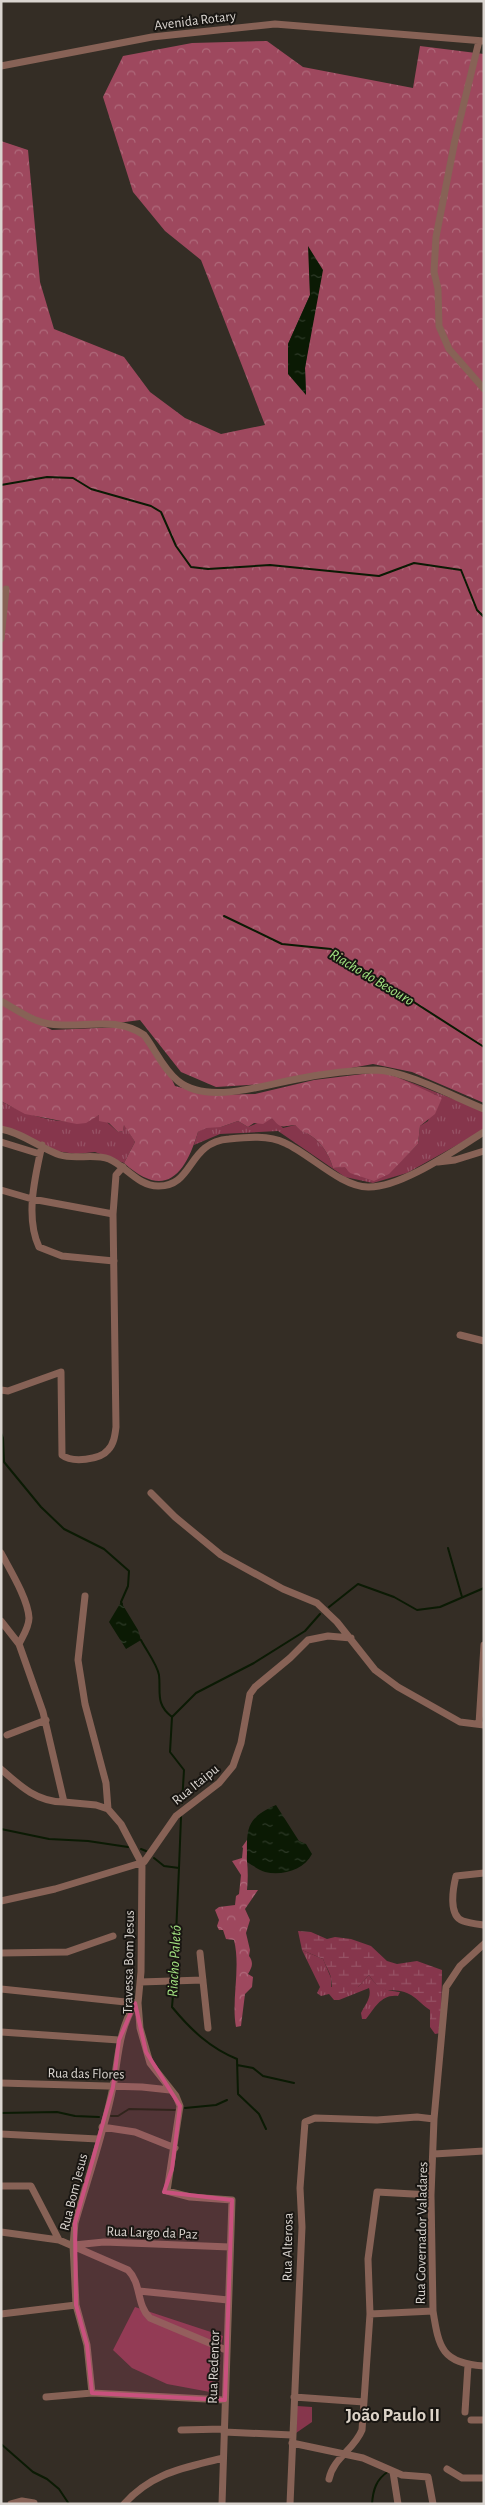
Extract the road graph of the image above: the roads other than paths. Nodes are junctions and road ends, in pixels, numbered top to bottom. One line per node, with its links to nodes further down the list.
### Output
1 (481, 41): 2 (street, Avenida Rotary); 3 (street)
2 (1, 66)
3 (484, 389)
4 (6, 588): 5 (street)
5 (1, 639)
6 (1, 1001): 7 (street)
7 (484, 1110)
8 (1, 1129): 11 (street)
9 (484, 1132): 14 (street)
10 (1, 1142): 13 (street)
11 (42, 1145): 13 (street); 15 (street)
12 (484, 1151): 14 (street)
13 (40, 1154): 17 (street)
14 (435, 1162): 15 (street)
15 (123, 1167): 18 (street)
16 (1, 1190): 17 (street)
17 (32, 1199): 18 (street); 19 (street)
18 (114, 1214): 19 (street)
19 (114, 1261): 22 (street)
20 (460, 1335): 21 (street)
21 (484, 1341)
22 (1, 1390)
23 (151, 1493): 27 (street)
24 (1, 1552): 28 (street)
25 (85, 1596): 36 (street)
26 (1, 1622): 28 (street)
27 (351, 1638): 32 (street); 37 (street, Rua Itaipu)
28 (19, 1644): 31 (street)
29 (484, 1644): 30 (street)
30 (483, 1655): 32 (street)
31 (46, 1720): 33 (street); 35 (street)
32 (481, 1724)
33 (7, 1735)
34 (1, 1769): 35 (street)
35 (64, 1802): 36 (street)
36 (108, 1809): 37 (street)
37 (142, 1864): 39 (street); 46 (street, Travessa Bom Jesus)
38 (484, 1872): 40 (street)
39 (1, 1901)
40 (484, 1924)
41 (113, 1936): 43 (street)
42 (484, 1944): 55 (street)
43 (1, 1953)
44 (200, 1953): 45 (street)
45 (203, 1980): 46 (street); 49 (street)
46 (140, 1982): 48 (street, Travessa Bom Jesus)
47 (1, 1988): 48 (street)
48 (137, 2003): 51 (street, Rua Bom Jesus); 54 (street, Travessa Bom Jesus)
49 (208, 2028)
50 (1, 2032): 51 (street)
51 (119, 2040): 53 (street, Rua Bom Jesus)
52 (1, 2083): 53 (street, Rua das Flores)
53 (113, 2087): 54 (street, Rua das Flores); 56 (street, Rua Bom Jesus)
54 (170, 2090): 59 (street, Travessa Bom Jesus)
55 (434, 2119): 61 (street, Rua Governador Valadares); 80 (street, Rua Alterosa)
56 (102, 2127): 58 (street, Rua Bom Jesus); 59 (street)
57 (1, 2134): 58 (street)
58 (98, 2139): 67 (street, Rua Bom Jesus)
59 (175, 2148): 64 (street, Travessa Bom Jesus)
60 (484, 2151): 61 (street)
61 (434, 2154): 63 (street, Rua Governador Valadares)
62 (1, 2186): 66 (street)
63 (432, 2195): 72 (street, Rua Governador Valadares); 74 (street)
64 (232, 2200): 68 (street, Rua Redentor)
65 (1, 2232): 66 (street)
66 (59, 2240): 67 (street)
67 (74, 2245): 68 (street, Rua Largo da Paz); 69 (street); 71 (street, Rua Bom Jesus)
68 (230, 2247): 70 (street, Rua Redentor)
69 (140, 2291): 70 (street); 75 (street)
70 (228, 2300): 75 (street, Rua Redentor)
71 (76, 2305): 73 (street); 78 (street, Rua Bom Jesus)
72 (433, 2311): 74 (street); 76 (street, Rua Governador Valadares)
73 (1, 2314)
74 (370, 2314): 82 (street)
75 (226, 2350): 81 (street, Rua Redentor)
76 (468, 2365): 77 (street); 83 (street)
77 (484, 2366)
78 (92, 2393): 79 (street); 81 (street)
79 (46, 2397)
80 (294, 2397): 82 (street); 88 (street, Rua Alterosa)
81 (225, 2400): 87 (street, Rua Redentor)
82 (364, 2402): 90 (street)
83 (465, 2412)
84 (472, 2420): 85 (street)
85 (484, 2420)
86 (180, 2430): 87 (street)
87 (223, 2430): 88 (street); 91 (street, Rua Redentor)
88 (292, 2435): 89 (street, Rua Alterosa)
89 (292, 2443): 90 (street); 100 (street, Rua Alterosa)
90 (346, 2453): 93 (street); 95 (street)
91 (223, 2458): 98 (street); 99 (street, Rua Redentor)
92 (447, 2469): 94 (street)
93 (393, 2472): 101 (street); 102 (street)
94 (484, 2478)
95 (329, 2480)
96 (34, 2503): 97 (street)
97 (11, 2504)
98 (124, 2504)
99 (222, 2504)
100 (290, 2504)
101 (398, 2504)
102 (433, 2504)

